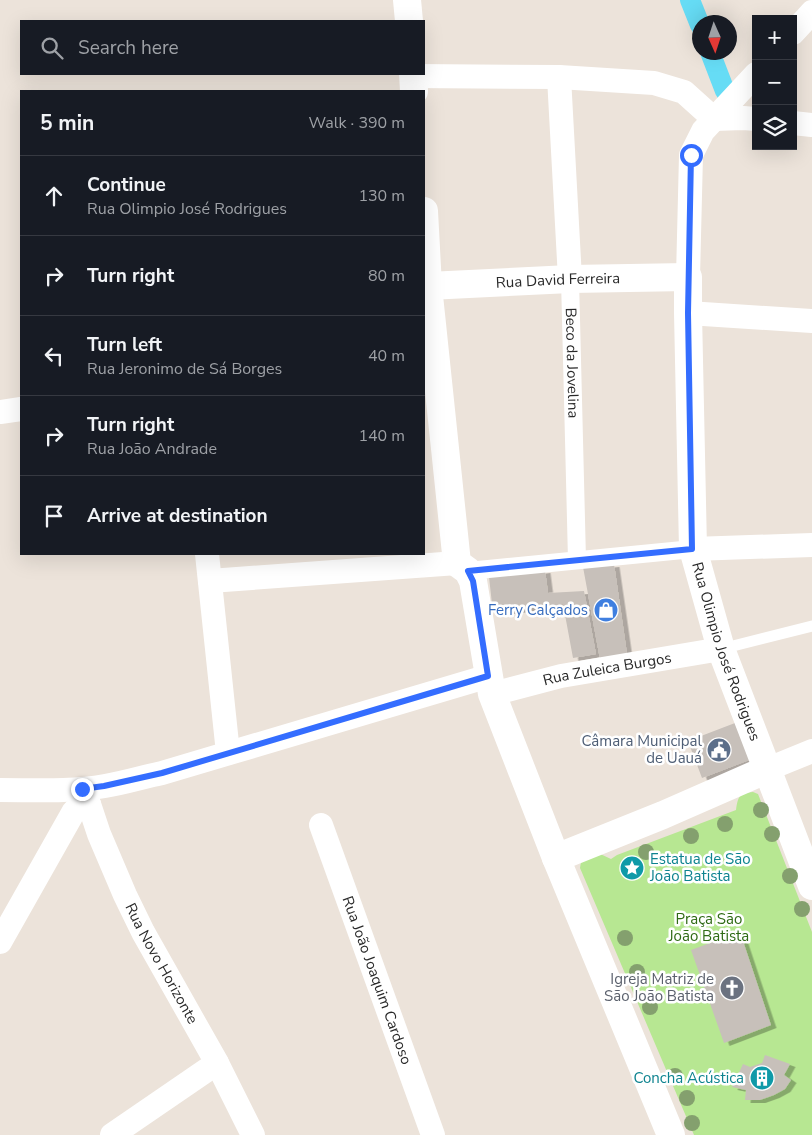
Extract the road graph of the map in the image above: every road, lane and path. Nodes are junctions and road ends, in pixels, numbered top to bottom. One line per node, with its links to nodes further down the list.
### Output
1 (407, 0): 3 (street)
2 (812, 12): 4 (street)
3 (409, 20)
4 (797, 29)
5 (559, 77): 7 (street); 8 (street); 14 (street, Beco da Jovelina)
6 (752, 78): 8 (street, Rua Olimpio José Rodrigues)
7 (413, 80)
8 (714, 119): 9 (street); 13 (street, Rua Olimpio José Rodrigues)
9 (752, 119)
10 (797, 123): 11 (street)
11 (812, 125)
12 (425, 230): 15 (street)
13 (688, 277): 14 (street, Rua David Ferreira); 16 (street, Rua Olimpio José Rodrigues)
14 (570, 279): 15 (street, Rua David Ferreira); 23 (street, Beco da Jovelina)
15 (428, 286): 24 (street)
16 (688, 313): 17 (street); 21 (street, Rua Olimpio José Rodrigues)
17 (812, 321)
18 (20, 408): 19 (street)
19 (0, 412)
20 (812, 545): 21 (street)
21 (692, 549): 23 (street); 27 (street, Rua Olimpio José Rodrigues)
22 (207, 555): 25 (street)
23 (577, 560): 24 (street)
24 (462, 567): 25 (street); 28 (street)
25 (210, 581): 30 (street)
26 (812, 626): 27 (lane)
27 (721, 648): 28 (street, Rua Zuleica Burgos); 31 (street, Rua Olimpio José Rodrigues)
28 (490, 685): 30 (street, Rua Zuleica Burgos); 35 (street)
29 (812, 751): 31 (street)
30 (228, 753): 33 (street, Rua Zuleica Burgos)
31 (768, 770): 35 (street); 36 (street)
32 (0, 790): 33 (street, Rua Zuleica Burgos)
33 (85, 796): 37 (street); 38 (street, Rua Novo Horizonte)
34 (321, 824): 41 (street, Rua João Joaquim Cardoso)
35 (556, 858): 42 (street)
36 (812, 886)
37 (0, 942)
38 (217, 1063): 39 (street); 40 (street, Rua Novo Horizonte)
39 (112, 1135)
40 (253, 1135)
41 (433, 1135)
42 (671, 1135)

